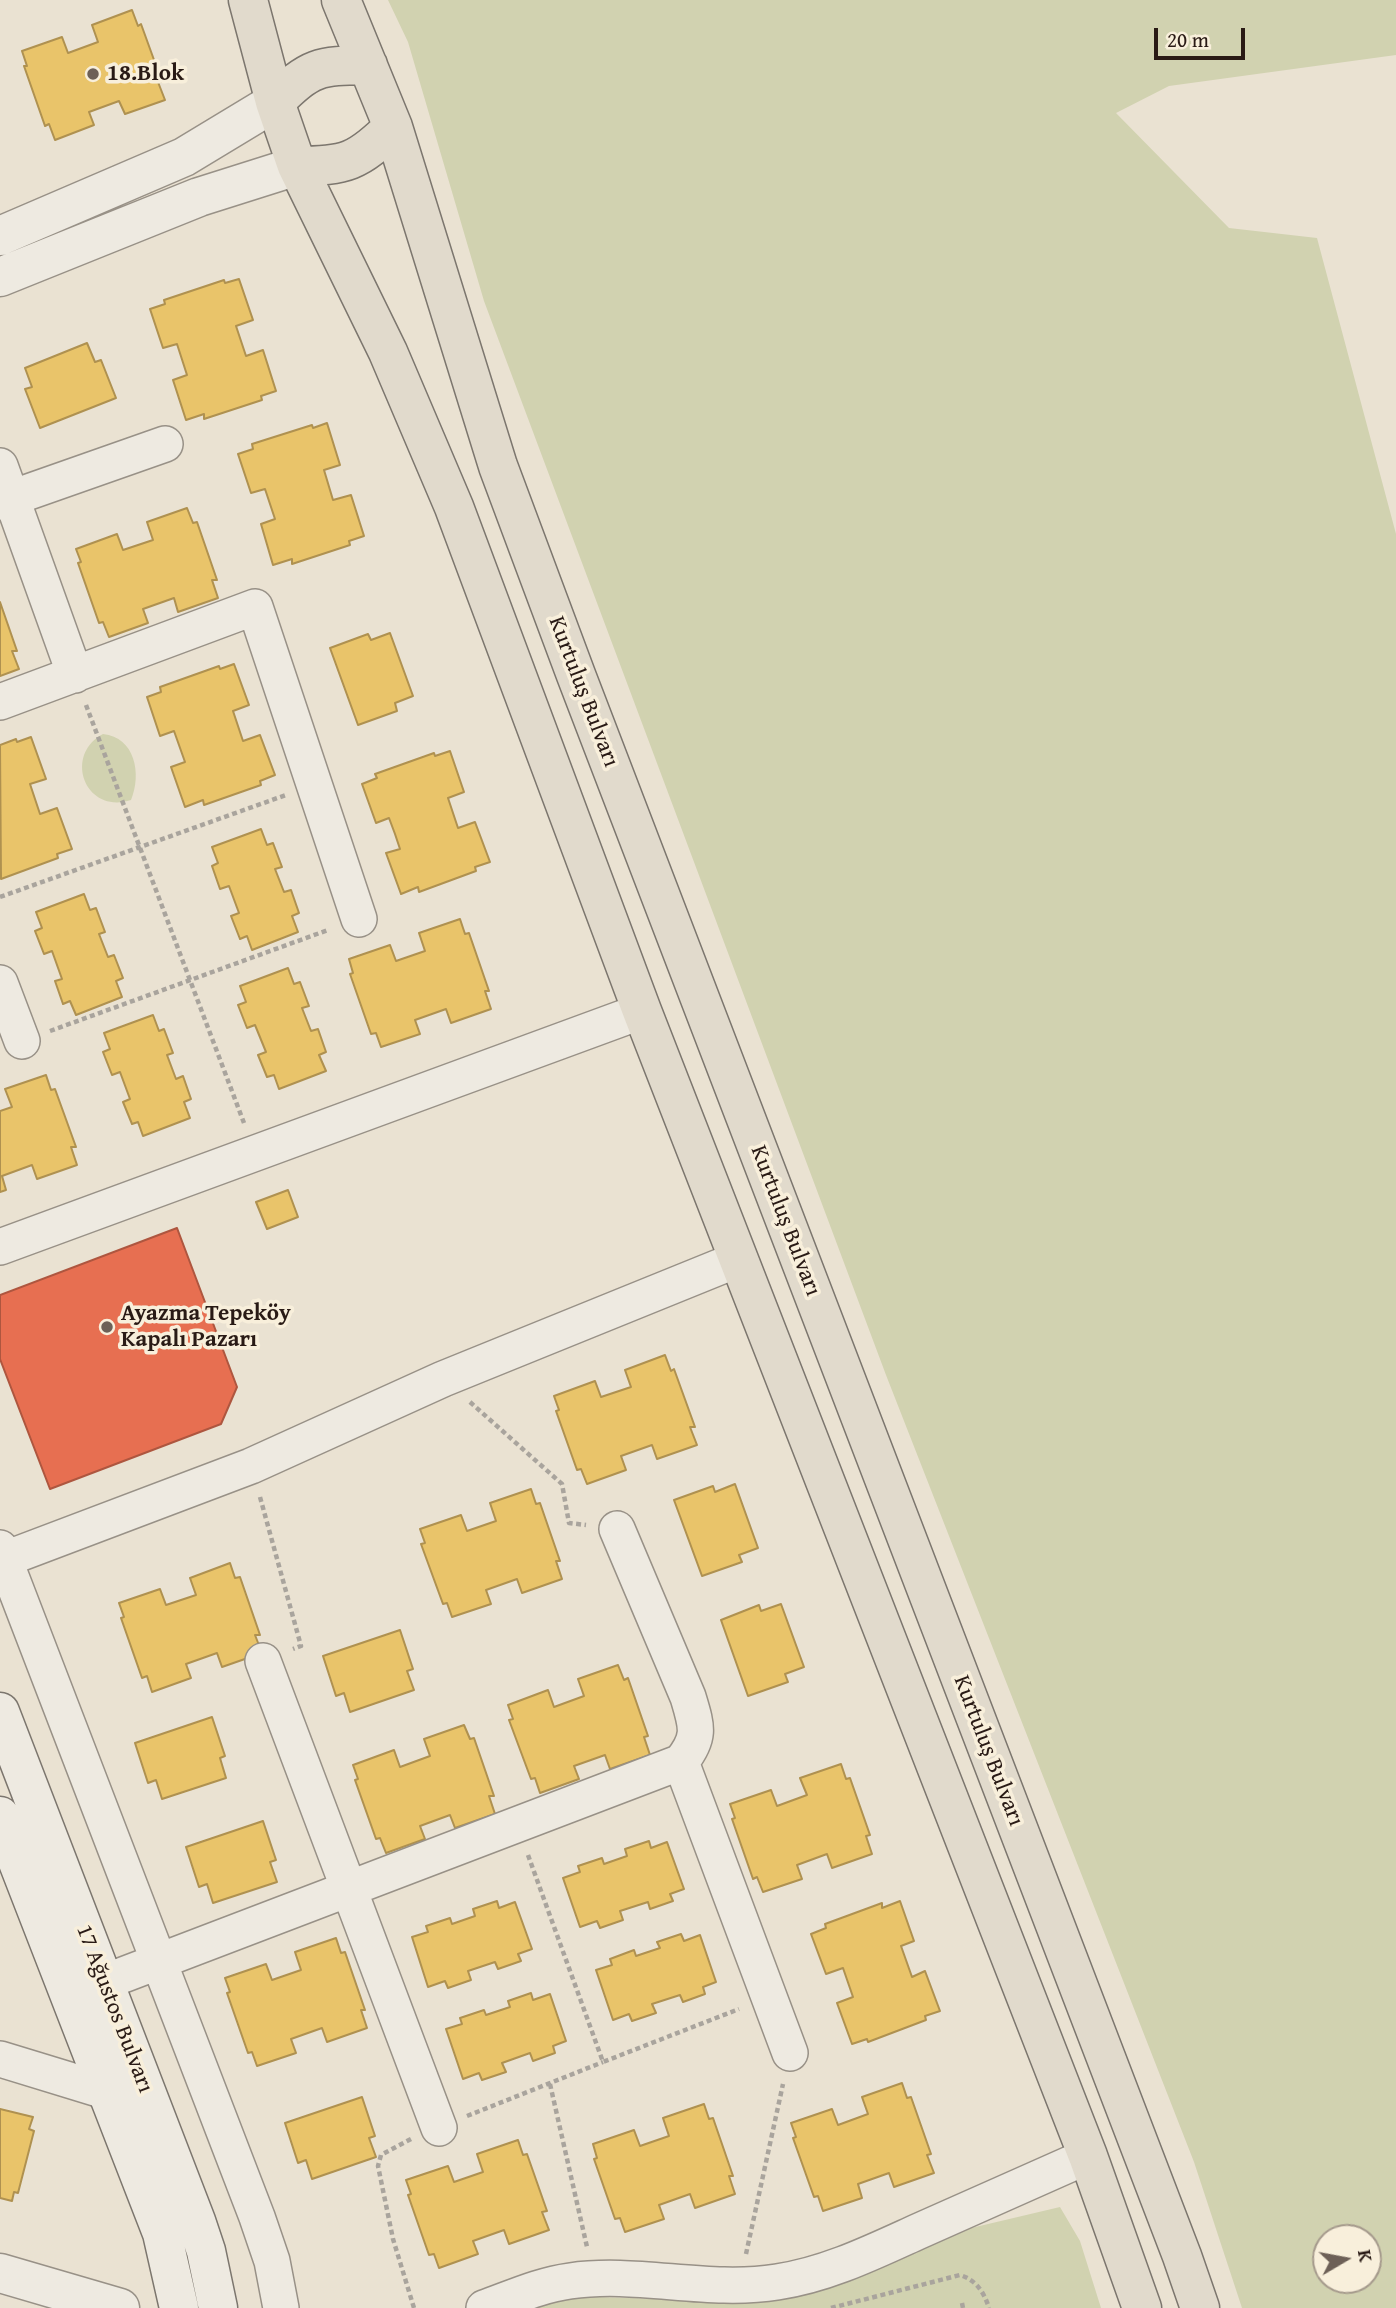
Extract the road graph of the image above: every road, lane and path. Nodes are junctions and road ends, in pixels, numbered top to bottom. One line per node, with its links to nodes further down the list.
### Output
1 (248, 0): 4 (highway)
2 (341, 0): 3 (highway)
3 (368, 65): 4 (highway); 5 (highway)
4 (275, 102): 6 (highway); 7 (main road)
5 (393, 127): 6 (highway); 56 (highway, Kurtuluş Bulvarı)
6 (297, 166): 8 (main road); 19 (highway)
7 (0, 236)
8 (0, 277)
9 (165, 444): 10 (street)
10 (4, 489): 11 (street)
11 (75, 675): 12 (street); 13 (street); 14 (path)
12 (0, 702)
13 (314, 785): 14 (path); 16 (street)
14 (140, 847): 15 (path); 17 (path)
15 (0, 897)
16 (359, 919): 17 (path)
17 (190, 980): 20 (path); 21 (path)
18 (0, 983): 20 (street)
19 (642, 1011): 21 (street); 23 (highway)
20 (22, 1041)
21 (255, 1154): 22 (street)
22 (0, 1247)
23 (739, 1259): 24 (street); 43 (highway)
24 (443, 1378): 25 (street); 26 (path)
25 (251, 1466): 27 (street); 28 (path)
26 (617, 1529): 30 (street)
27 (1, 1556): 34 (street)
28 (262, 1661): 33 (street)
29 (0, 1712): 35 (main road, 17 Ağustos Bulvarı)
30 (681, 1762): 32 (street); 36 (street)
31 (0, 1816): 41 (main road, 17 Ağustos Bulvarı)
32 (517, 1825): 33 (street); 39 (path)
33 (350, 1889): 34 (street); 42 (street)
34 (159, 1961): 35 (street); 50 (street)
35 (102, 1983): 49 (main road, 17 Ağustos Bulvarı)
36 (769, 1997): 37 (street); 39 (path)
37 (790, 2053): 46 (path)
38 (0, 2059): 41 (street)
39 (603, 2062): 40 (path)
40 (550, 2084): 42 (path); 45 (path)
41 (105, 2091): 48 (main road, 17 Ağustos Bulvarı)
42 (439, 2127): 51 (path)
43 (1088, 2156): 46 (street); 55 (highway)
44 (0, 2273): 47 (main road)
45 (595, 2280): 46 (street); 52 (street)
46 (739, 2286)
47 (120, 2308)
48 (179, 2308)
49 (218, 2308)
50 (281, 2308)
51 (414, 2308)
52 (484, 2308)
53 (831, 2308): 54 (path)
54 (989, 2308)
55 (1142, 2308)
56 (1200, 2308)

